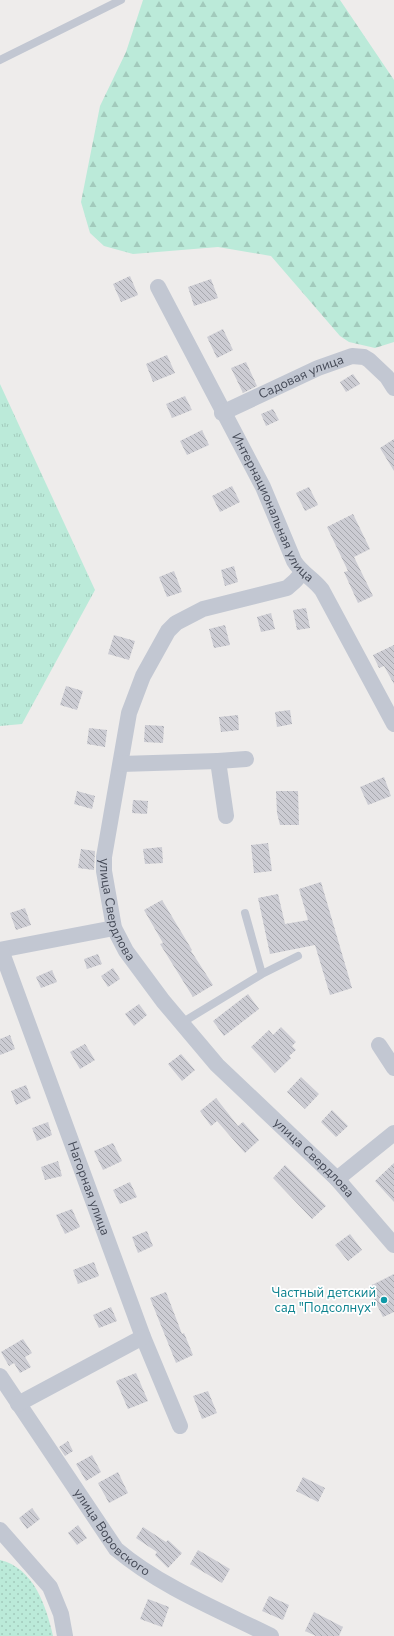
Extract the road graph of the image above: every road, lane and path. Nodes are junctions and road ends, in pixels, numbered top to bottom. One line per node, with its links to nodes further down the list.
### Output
1 (121, 0): 2 (lane)
2 (0, 60)
3 (158, 287): 5 (street, Интернациональная улица)
4 (394, 388): 5 (street, Садовая улица)
5 (222, 413): 6 (street, Интернациональная улица)
6 (303, 572): 7 (street, Интернациональная улица); 10 (street, улица Свердлова)
7 (394, 724)
8 (246, 759): 9 (street)
9 (218, 760): 10 (street); 11 (street)
10 (121, 764): 13 (street, улица Свердлова)
11 (226, 816)
12 (245, 913): 16 (lane)
13 (114, 928): 14 (street); 17 (street, улица Свердлова)
14 (1, 950): 23 (street, Нагорная улица)
15 (298, 956): 16 (lane)
16 (262, 974): 17 (lane)
17 (182, 1022): 21 (street, улица Свердлова)
18 (379, 1045): 19 (street)
19 (394, 1068)
20 (394, 1133): 21 (street)
21 (337, 1179): 22 (street, улица Свердлова)
22 (394, 1245)
23 (143, 1337): 25 (street); 26 (street, Нагорная улица)
24 (0, 1376): 25 (street, улица Воровского)
25 (18, 1404): 29 (street, улица Воровского)
26 (180, 1426)
27 (0, 1530): 28 (street)
28 (65, 1636)
29 (271, 1636)

